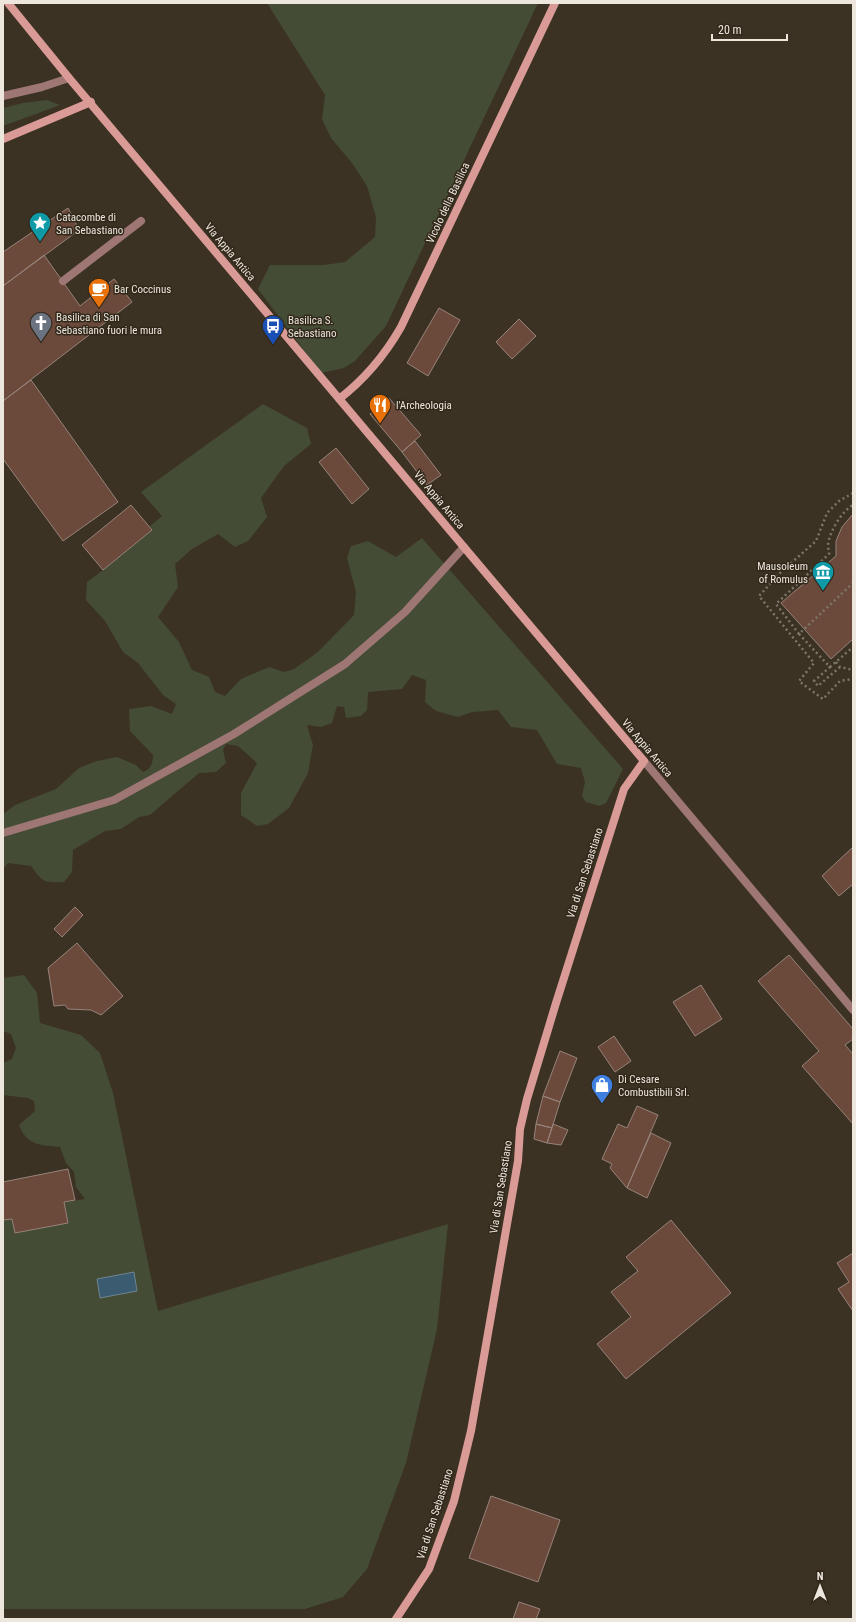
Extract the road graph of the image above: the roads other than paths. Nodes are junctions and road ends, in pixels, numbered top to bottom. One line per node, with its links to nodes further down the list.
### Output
1 (8, 3): 3 (main road, Via Appia Antica)
2 (555, 3): 9 (main road, Vicolo della Basilica)
3 (69, 78): 4 (street); 5 (main road, Via Appia Antica)
4 (3, 96)
5 (90, 102): 6 (main road); 9 (main road, Via Appia Antica)
6 (3, 139)
7 (141, 221): 8 (street)
8 (63, 281)
9 (340, 399): 10 (main road, Via Appia Antica)
10 (464, 547): 11 (main road, Via Appia Antica); 12 (street)
11 (644, 761): 13 (street, Via Appia Antica); 14 (main road, Via di San Sebastiano)
12 (3, 833)
13 (853, 1010)
14 (396, 1619)

